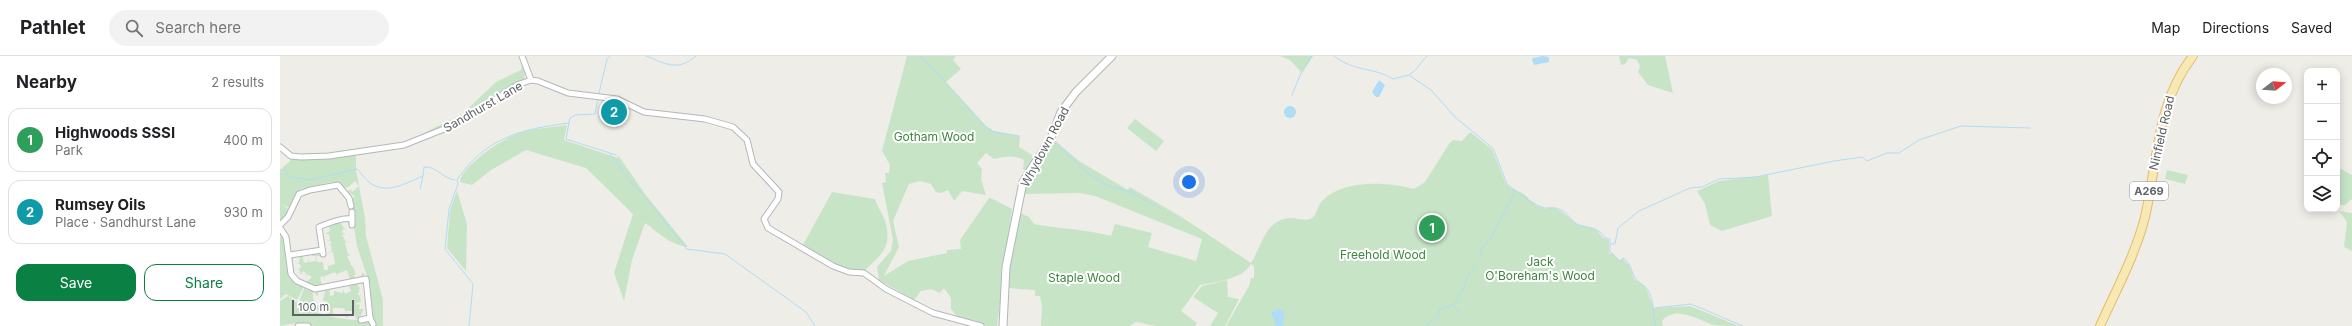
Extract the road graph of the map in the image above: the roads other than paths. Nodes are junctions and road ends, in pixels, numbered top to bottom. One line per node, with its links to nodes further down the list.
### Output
1 (522, 56): 4 (street)
2 (1112, 56): 16 (street, Whydown Road)
3 (2193, 56): 17 (main road, Ninfield Road / A269)
4 (531, 80): 5 (street, Sandhurst Lane); 15 (street, Sandhurst Lane)
5 (280, 147)
6 (351, 219): 7 (street); 8 (street); 9 (street)
7 (352, 225)
8 (280, 226): 9 (street)
9 (290, 255): 10 (street)
10 (370, 318): 11 (street); 12 (street)
11 (361, 320)
12 (372, 324)
13 (298, 326): 14 (street)
14 (308, 326)
15 (981, 326)
16 (1003, 326)
17 (2100, 326)

